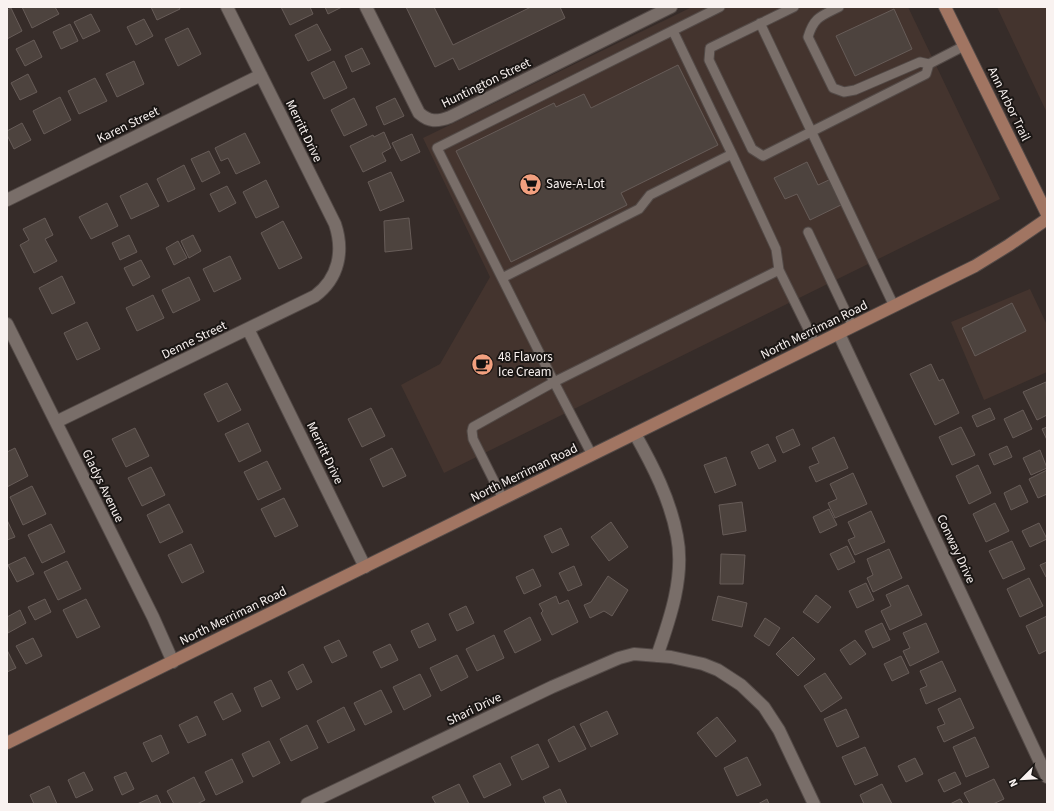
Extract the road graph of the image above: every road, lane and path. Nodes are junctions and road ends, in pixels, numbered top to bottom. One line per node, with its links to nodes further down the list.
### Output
1 (227, 7): 12 (street, Merritt Drive)
2 (366, 7): 3 (street, Huntington Street)
3 (671, 7)
4 (720, 7): 9 (lane)
5 (794, 7): 8 (lane)
6 (839, 7): 11 (lane)
7 (945, 7): 10 (main road, Ann Arbor Trail)
8 (760, 23): 13 (lane); 13 (lane)
9 (673, 31): 14 (lane); 21 (lane)
10 (964, 46): 11 (lane); 16 (main road, Ann Arbor Trail)
11 (930, 64): 13 (lane)
12 (261, 75): 15 (street, Karen Street); 19 (street, Merritt Drive)
13 (812, 132): 22 (lane)
14 (732, 154): 20 (lane); 21 (lane)
15 (7, 200)
16 (1047, 214)
17 (1047, 218): 22 (main road, North Merriman Road)
18 (808, 232): 24 (lane)
19 (335, 270): 25 (street, Denne Street)
20 (779, 270): 27 (lane); 28 (lane)
21 (502, 278): 28 (lane)
22 (894, 306): 24 (main road, North Merriman Road)
23 (7, 324): 29 (street, Gladys Avenue)
24 (853, 326): 26 (main road, North Merriman Road)
25 (248, 329): 29 (street, Denne Street); 33 (street, Merritt Drive)
26 (839, 334): 27 (main road, North Merriman Road); 37 (street, Conway Drive)
27 (816, 345): 30 (main road, North Merriman Road)
28 (554, 382): 31 (lane); 32 (lane)
29 (56, 422): 35 (street, Gladys Avenue)
30 (635, 434): 31 (main road, North Merriman Road); 34 (street)
31 (592, 455): 32 (main road, North Merriman Road)
32 (503, 499): 33 (main road, North Merriman Road)
33 (365, 567): 35 (main road, North Merriman Road)
34 (657, 656): 38 (street, Shari Drive); 39 (street, Shari Drive)
35 (173, 662): 36 (main road, North Merriman Road)
36 (7, 743)
37 (1047, 777)
38 (307, 804)
39 (814, 804)

